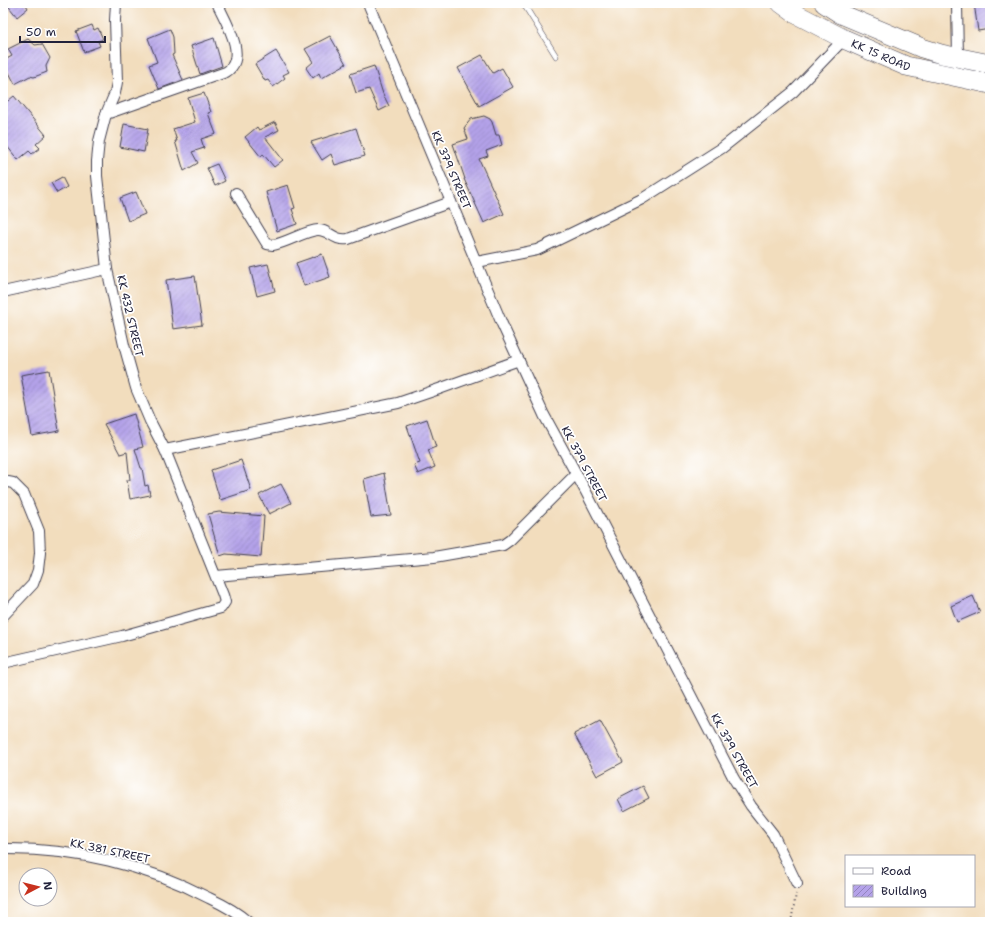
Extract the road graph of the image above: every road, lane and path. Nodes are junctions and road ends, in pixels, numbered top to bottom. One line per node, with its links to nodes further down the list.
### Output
1 (116, 3): 13 (street, KK 432 STREET)
2 (217, 3): 13 (street)
3 (368, 3): 15 (street, KK 379 STREET)
4 (523, 3): 9 (lane)
5 (780, 3): 8 (highway, KK 15 ROAD)
6 (824, 3): 10 (highway, KK 15 ROAD)
7 (957, 3): 10 (street)
8 (844, 39): 12 (highway, KK 15 ROAD); 16 (street)
9 (556, 56)
10 (958, 58): 11 (highway, KK 15 ROAD)
11 (990, 64)
12 (990, 84)
13 (106, 114): 17 (street, KK 432 STREET)
14 (236, 193): 15 (street)
15 (451, 202): 16 (street, KK 379 STREET)
16 (477, 262): 19 (street, KK 379 STREET)
17 (107, 269): 18 (street); 20 (street, KK 432 STREET)
18 (3, 292)
19 (519, 360): 20 (street); 21 (street, KK 379 STREET)
20 (165, 450): 23 (street, KK 432 STREET)
21 (576, 474): 23 (street); 27 (street, KK 379 STREET)
22 (3, 481): 24 (street)
23 (216, 576): 25 (street, KK 432 STREET)
24 (3, 616)
25 (3, 663)
26 (3, 849): 28 (street, KK 381 STREET)
27 (797, 884): 29 (path)
28 (248, 922)
29 (791, 922)

